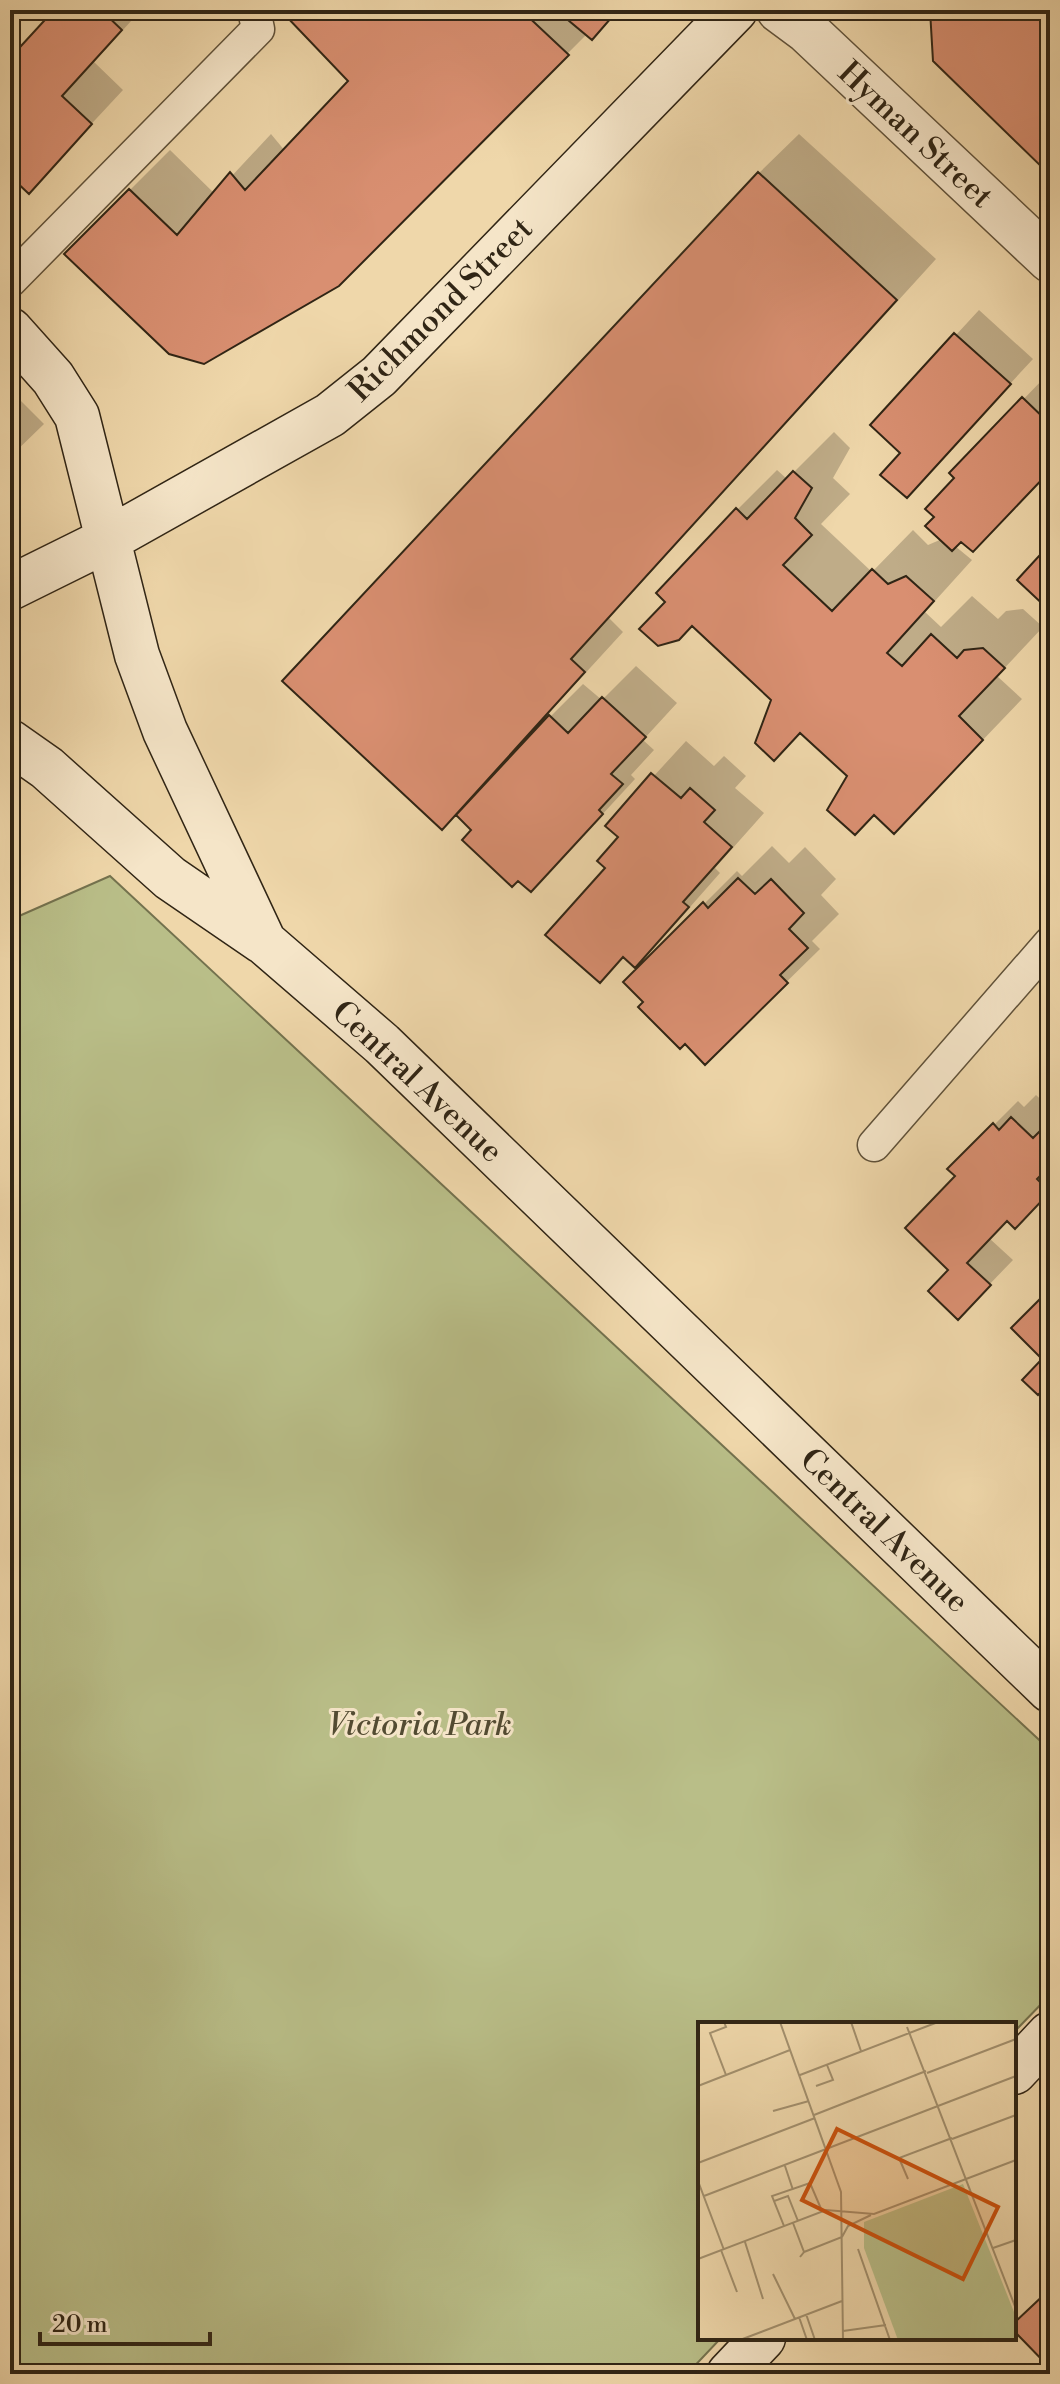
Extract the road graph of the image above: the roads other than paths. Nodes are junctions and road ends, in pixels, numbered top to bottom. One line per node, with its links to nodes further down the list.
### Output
1 (254, 10): 5 (lane)
2 (735, 10): 7 (street, Richmond Street)
3 (779, 10): 4 (street, Hyman Street)
4 (1050, 260)
5 (10, 281)
6 (10, 330): 7 (street, Central Avenue)
7 (109, 539): 8 (street, Richmond Street); 10 (street, Central Avenue)
8 (10, 588)
9 (10, 742): 10 (street)
10 (264, 942): 13 (street, Central Avenue)
11 (1050, 943): 12 (lane)
12 (874, 1145)
13 (1050, 1690)
14 (1050, 2034): 15 (street)
15 (1016, 2070)
16 (761, 2340): 17 (street)
17 (729, 2374)

